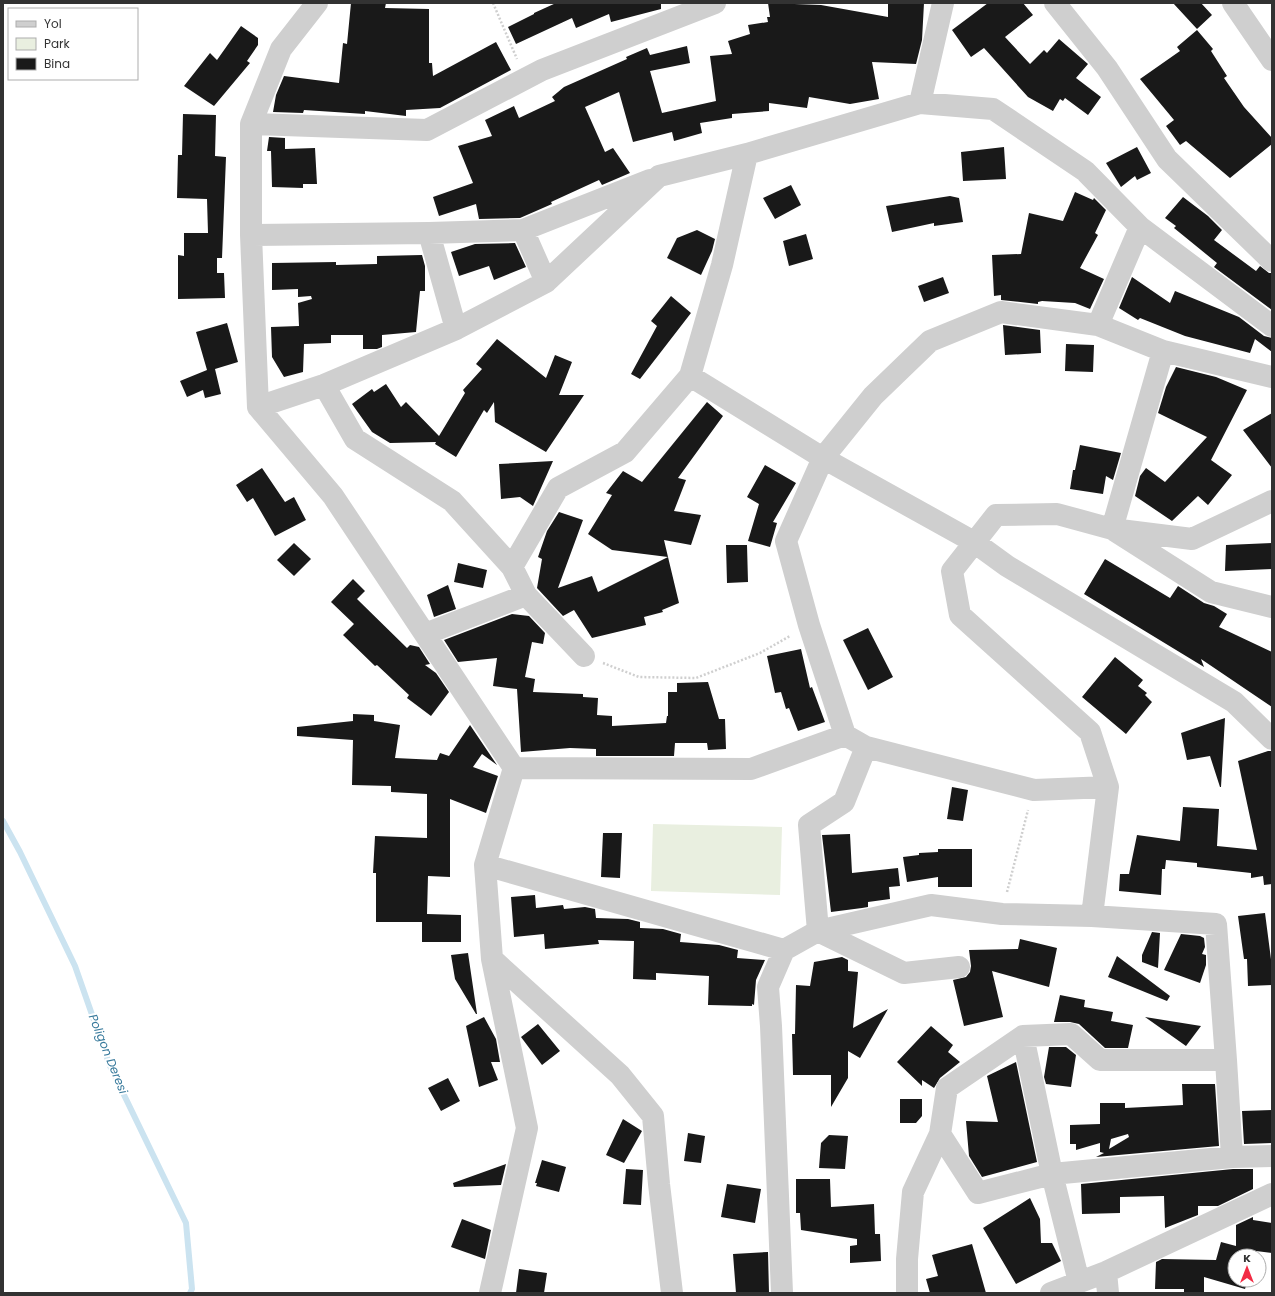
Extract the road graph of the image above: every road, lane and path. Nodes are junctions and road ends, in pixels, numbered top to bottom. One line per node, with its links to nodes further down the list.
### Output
1 (317, 3): 10 (street)
2 (493, 3): 8 (path)
3 (715, 3): 8 (street)
4 (943, 3): 9 (street)
5 (1055, 3): 17 (street)
6 (1233, 3): 7 (street)
7 (1272, 60)
8 (525, 78): 10 (street)
9 (920, 103): 11 (street); 13 (street)
10 (251, 124): 16 (street)
11 (747, 154): 12 (street); 23 (street)
12 (659, 176): 14 (street); 18 (street)
13 (1140, 227): 19 (street); 20 (street)
14 (523, 230): 15 (street); 18 (street)
15 (429, 233): 16 (street); 21 (street)
16 (251, 235): 26 (street)
17 (1272, 261)
18 (546, 282): 21 (street)
19 (1098, 325): 22 (street); 27 (street)
20 (1272, 326)
21 (456, 329): 25 (street)
22 (1163, 350): 24 (street); 29 (street)
23 (690, 376): 27 (street); 31 (street)
24 (1272, 377)
25 (324, 385): 26 (street); 31 (street)
26 (258, 408): 35 (street)
27 (823, 458): 30 (street); 34 (street)
28 (1272, 501): 29 (street)
29 (1112, 529): 30 (street); 33 (street)
30 (974, 542): 38 (street); 41 (street)
31 (512, 567): 32 (street)
32 (526, 595): 35 (street); 36 (street)
33 (1272, 607)
34 (809, 625): 36 (path); 37 (street)
35 (426, 634): 40 (street)
36 (584, 656)
37 (845, 735): 39 (street); 40 (street)
38 (1272, 739)
39 (866, 746): 42 (street); 46 (street)
40 (514, 768): 43 (street)
41 (1108, 787): 42 (street); 45 (street)
42 (1034, 790): 44 (path)
43 (485, 866): 47 (street); 48 (street)
44 (1002, 914): 45 (street); 46 (street)
45 (1092, 916): 51 (street)
46 (818, 931): 47 (street); 49 (street)
47 (784, 950): 61 (street)
48 (492, 959): 59 (street); 60 (street)
49 (959, 966)
50 (1023, 1036): 51 (street); 52 (street); 55 (street)
51 (1226, 1060): 54 (street)
52 (940, 1134): 55 (street); 62 (street)
53 (1272, 1156): 54 (street)
54 (1232, 1157): 55 (street)
55 (1052, 1174): 57 (street)
56 (1272, 1194): 58 (street)
57 (1079, 1282): 58 (street); 63 (street)
58 (1107, 1282)
59 (490, 1293)
60 (672, 1293)
61 (782, 1293)
62 (907, 1293)
63 (1051, 1293)

